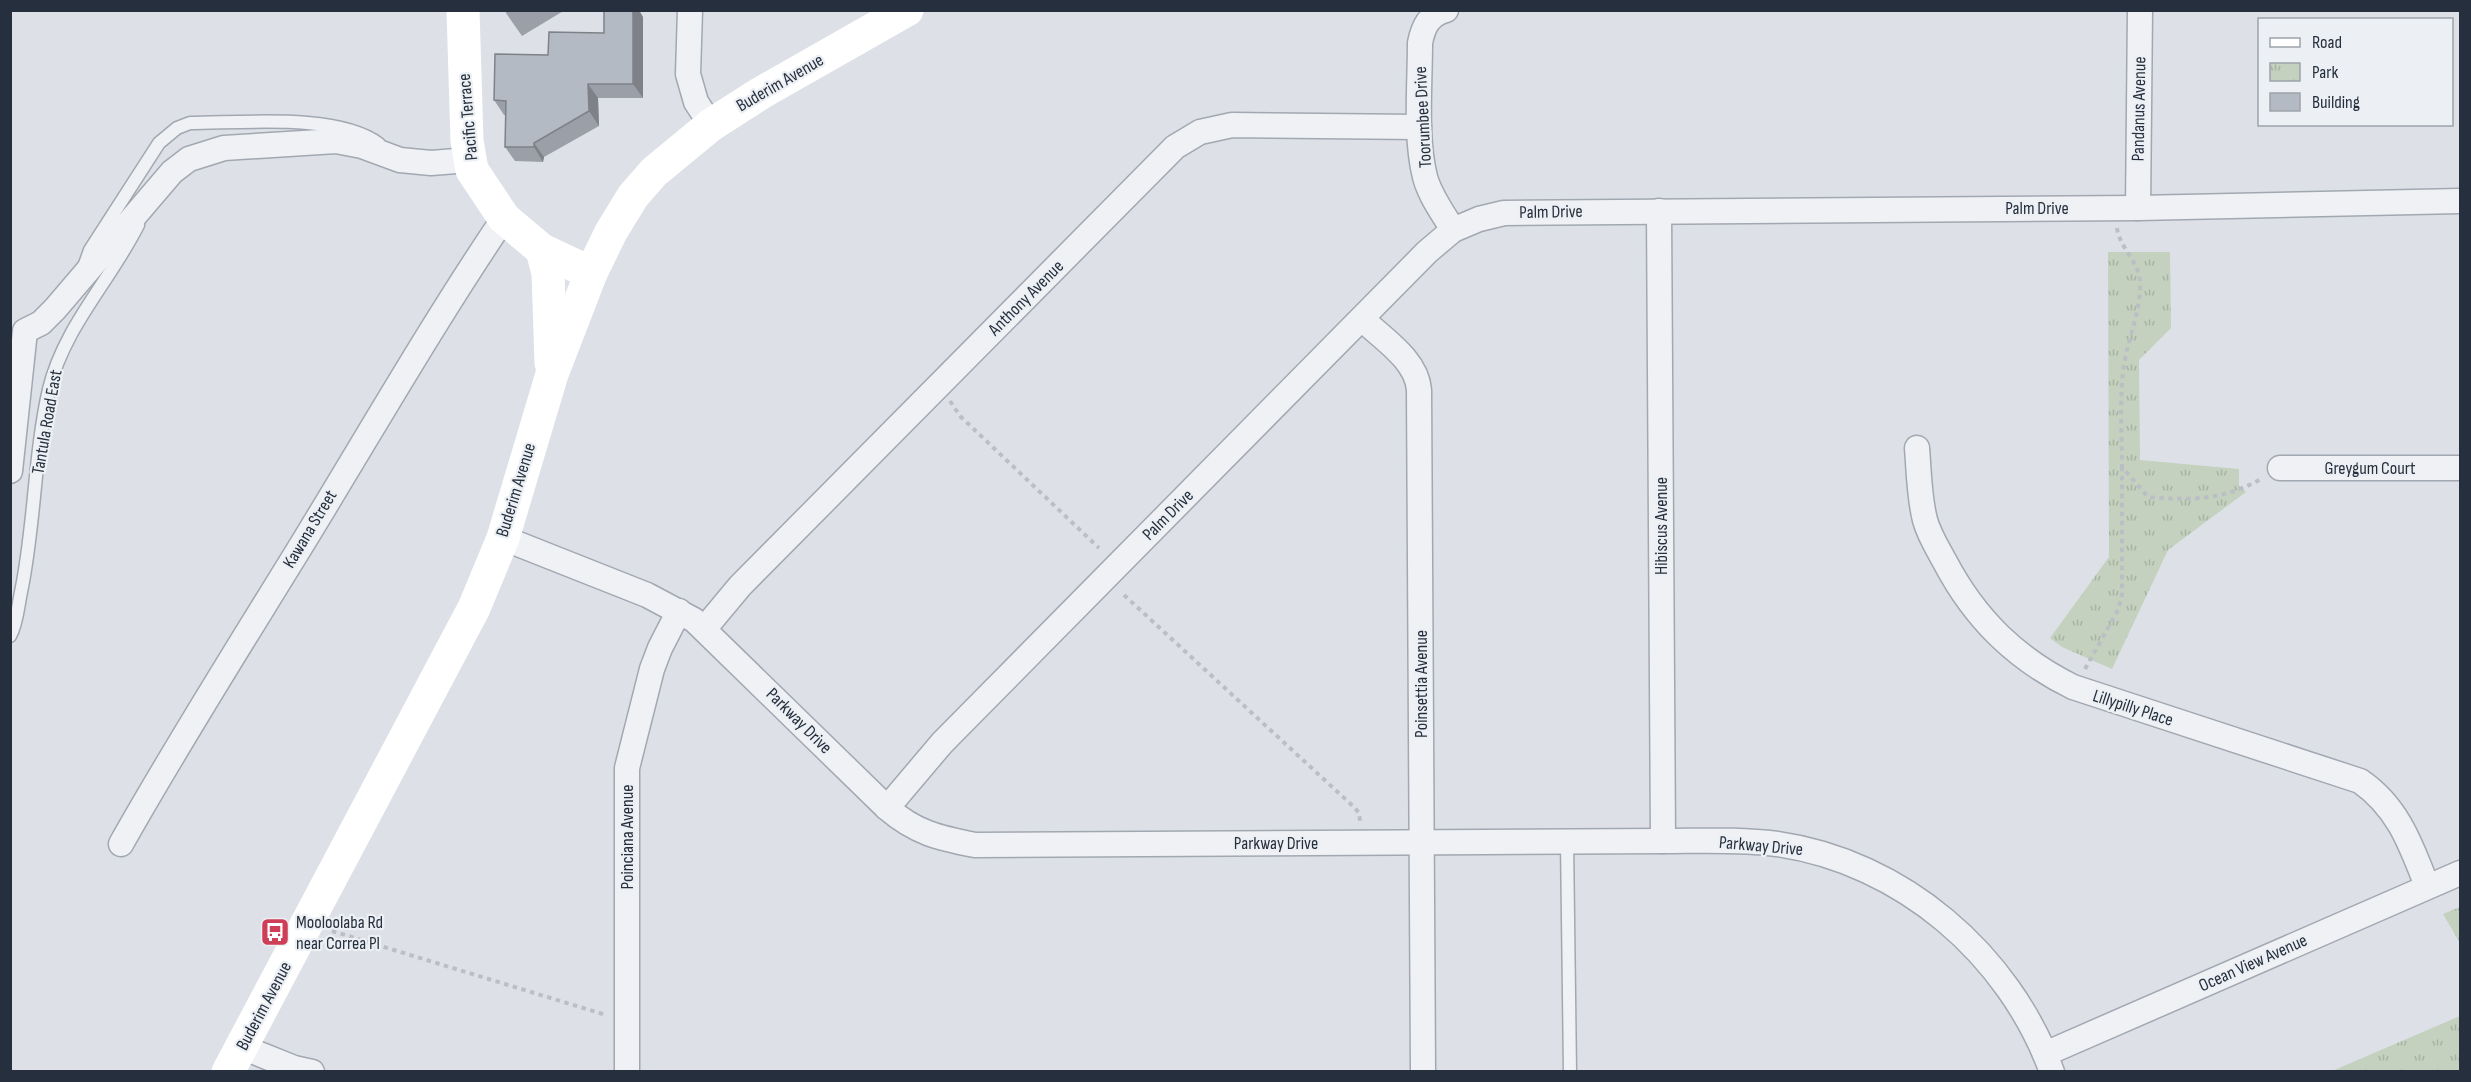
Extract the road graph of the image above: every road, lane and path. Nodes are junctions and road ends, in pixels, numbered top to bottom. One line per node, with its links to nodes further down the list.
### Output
1 (463, 10): 9 (main road, Pacific Terrace)
2 (690, 10): 6 (street)
3 (907, 10): 6 (main road, Buderim Avenue)
4 (1446, 10): 7 (street, Toorumbee Drive)
5 (2140, 10): 12 (street, Pandanus Avenue)
6 (711, 125): 18 (main road, Buderim Avenue)
7 (1419, 127): 16 (street, Toorumbee Drive); 23 (street, Anthony Avenue)
8 (400, 160): 9 (street, Tantula Road East); 10 (street, Tantula Road East); 19 (lane, Tantula Road East)
9 (469, 160): 14 (main road, Pacific Terrace)
10 (153, 195): 19 (street, Tantula Road East); 34 (lane, Tantula Road East)
11 (2460, 201): 12 (street, Palm Drive)
12 (2138, 208): 13 (street, Palm Drive)
13 (1659, 211): 16 (street, Palm Drive); 39 (street, Hibiscus Avenue)
14 (504, 218): 17 (main road, Pacific Terrace); 41 (street, Kawana Street)
15 (2117, 228): 25 (path)
16 (1453, 230): 20 (street, Palm Drive)
17 (542, 250): 18 (main road, Pacific Terrace); 22 (main road)
18 (591, 273): 22 (main road, Buderim Avenue)
19 (80, 279): 21 (street, Tantula Road East)
20 (1362, 319): 36 (street, Palm Drive); 40 (street, Poinsettia Avenue)
21 (18, 333): 28 (street, Tantula Road East)
22 (552, 374): 29 (main road, Buderim Avenue)
23 (939, 385): 30 (path); 33 (street, Anthony Avenue)
24 (1917, 448): 35 (street, Lillypilly Place)
25 (2122, 467): 26 (path); 35 (path)
26 (2280, 468): 27 (street, Greygum Court)
27 (2460, 468)
28 (10, 471)
29 (503, 538): 32 (street, Parkway Drive); 44 (main road, Buderim Avenue)
30 (1099, 548)
31 (1124, 595): 37 (path)
32 (679, 611): 33 (street, Parkway Drive); 45 (street, Poinciana Avenue)
33 (705, 628): 36 (street, Parkway Drive)
34 (10, 636)
35 (2073, 687): 43 (street, Lillypilly Place)
36 (887, 808): 40 (street, Parkway Drive)
37 (1360, 825)
38 (1567, 841): 39 (street, Parkway Drive); 40 (street, Parkway Drive); 51 (lane)
39 (1663, 841): 47 (street, Parkway Drive)
40 (1422, 842): 50 (street, Poinsettia Avenue)
41 (121, 844)
42 (2460, 873): 43 (street, Ocean View Avenue)
43 (2427, 886): 47 (street, Ocean View Avenue)
44 (308, 924): 45 (path); 46 (main road, Buderim Avenue)
45 (627, 1022): 49 (street, Poinciana Avenue)
46 (235, 1059): 48 (street)
47 (2048, 1063)
48 (312, 1071)
49 (627, 1071)
50 (1423, 1071)
51 (1570, 1071)

